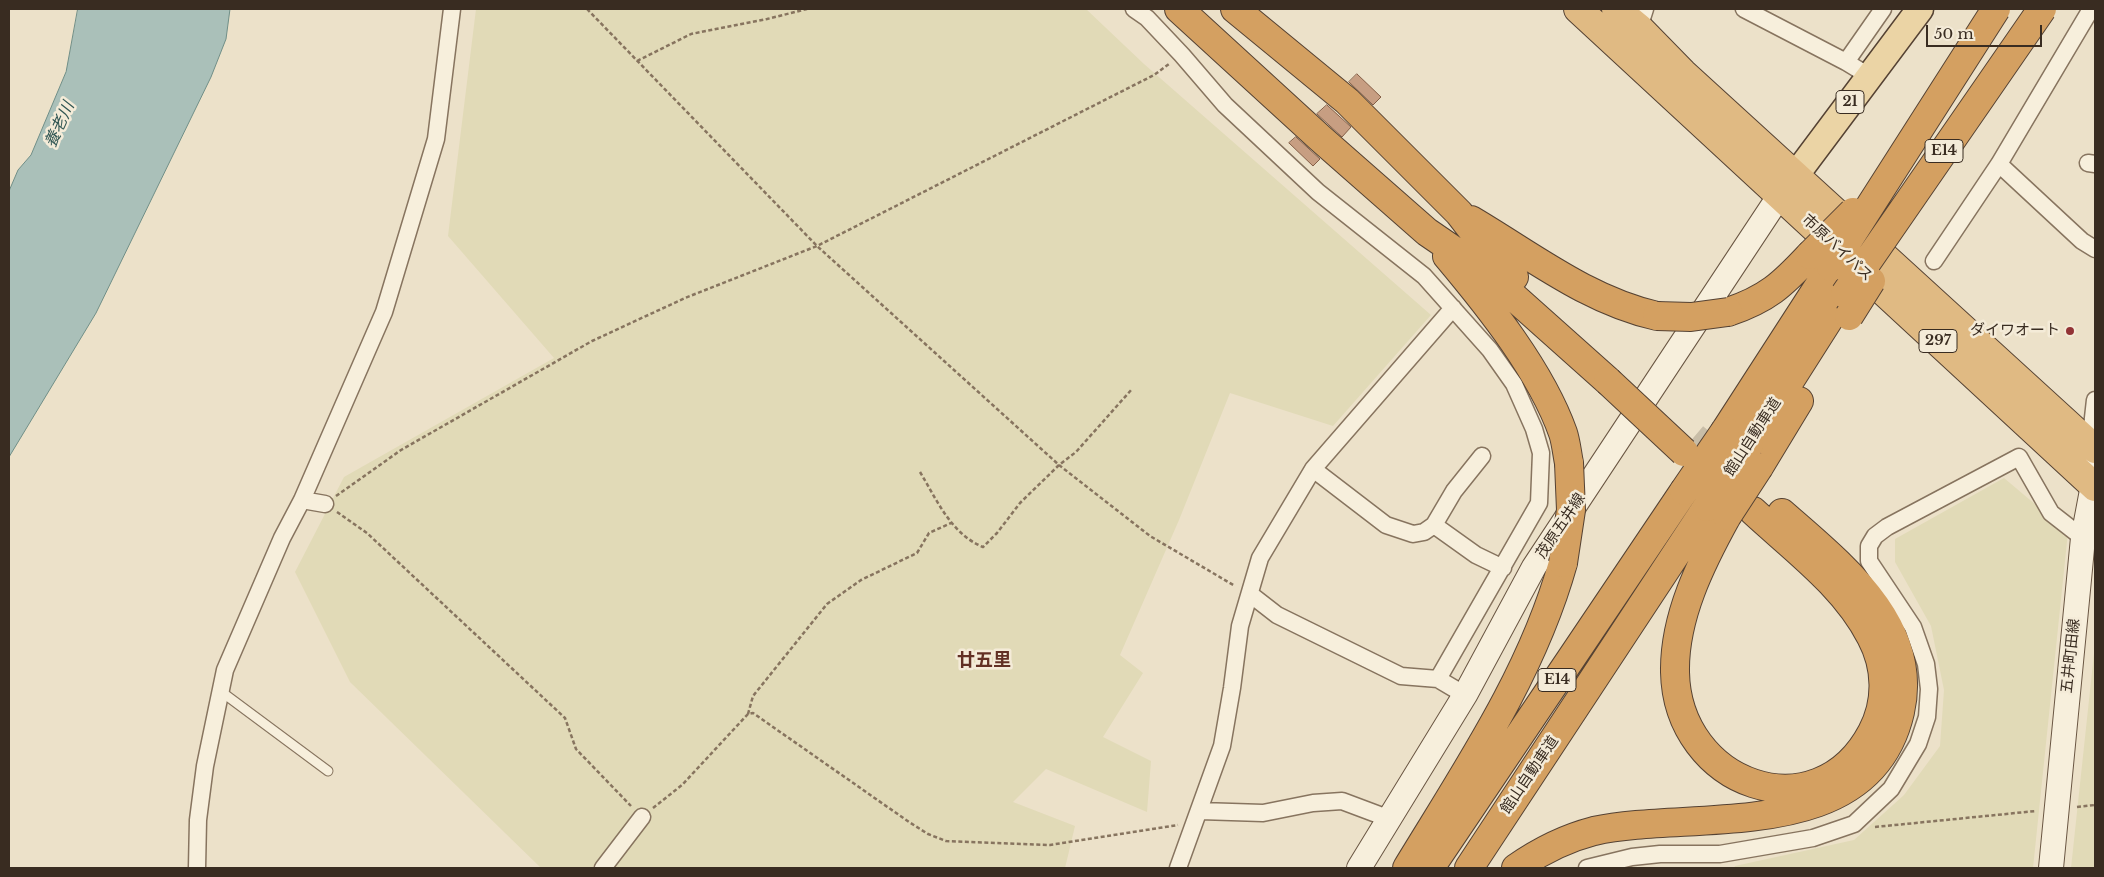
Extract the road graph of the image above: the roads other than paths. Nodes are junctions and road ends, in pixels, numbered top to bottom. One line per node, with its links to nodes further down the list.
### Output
1 (452, 9): 32 (street)
2 (1134, 9): 23 (street)
3 (1180, 9): 19 (highway)
4 (1235, 9): 18 (highway)
5 (1578, 9): 17 (highway, 市原バイパス / 297)
6 (1616, 9): 13 (highway, 市原バイパス / 297)
7 (1744, 9): 14 (street)
8 (1883, 9): 14 (street)
9 (1920, 9): 15 (main road, 21)
10 (1996, 9): 21 (highway, 館山自動車道 / E14, bridge)
11 (2042, 9): 31 (highway, 館山自動車道 / E14, bridge)
12 (2091, 9): 16 (street)
13 (1642, 18): 17 (highway, 市原バイパス / 297)
14 (1846, 62): 15 (street)
15 (1869, 76): 17 (main road, 21)
16 (1999, 164): 20 (street); 22 (street)
17 (1788, 185): 27 (highway, 市原バイパス / 297); 30 (highway, 市原バイパス / 297); 40 (main road, 茂原五井線)
18 (1459, 213): 21 (highway, bridge); 24 (highway)
19 (1427, 232): 24 (highway); 50 (highway, bridge)
20 (2095, 249)
21 (1821, 261): 51 (highway, 館山自動車道 / E14, bridge)
22 (1934, 261)
23 (1453, 308): 29 (street); 36 (street)
24 (1614, 377): 26 (highway)
25 (2095, 400): 27 (street)
26 (1689, 445)
27 (2093, 447): 30 (main road, 五井町田線)
28 (1482, 456): 34 (street)
29 (1313, 468): 34 (street); 37 (street)
30 (2094, 486): 35 (main road, 五井町田線)
31 (1743, 490): 31 (highway); 52 (highway, 館山自動車道 / E14); 53 (highway)
32 (302, 500): 33 (street); 39 (street)
33 (325, 504)
34 (1434, 526): 36 (street)
35 (2083, 538): 45 (street); 55 (main road, 五井町田線)
36 (1503, 568): 38 (street)
37 (1250, 594): 38 (street); 42 (street)
38 (1438, 679): 40 (street)
39 (219, 690): 41 (lane); 46 (street)
40 (1465, 696): 44 (main road, 茂原五井線)
41 (328, 771)
42 (1197, 817): 44 (street); 48 (street)
43 (642, 818): 47 (street)
44 (1390, 819): 49 (main road, 茂原五井線)
45 (1721, 861): 54 (street)
46 (197, 868)
47 (603, 868)
48 (1178, 868)
49 (1359, 868)
50 (1406, 868)
51 (1430, 868)
52 (1469, 868)
53 (1516, 868)
54 (1587, 868)
55 (2051, 868)

